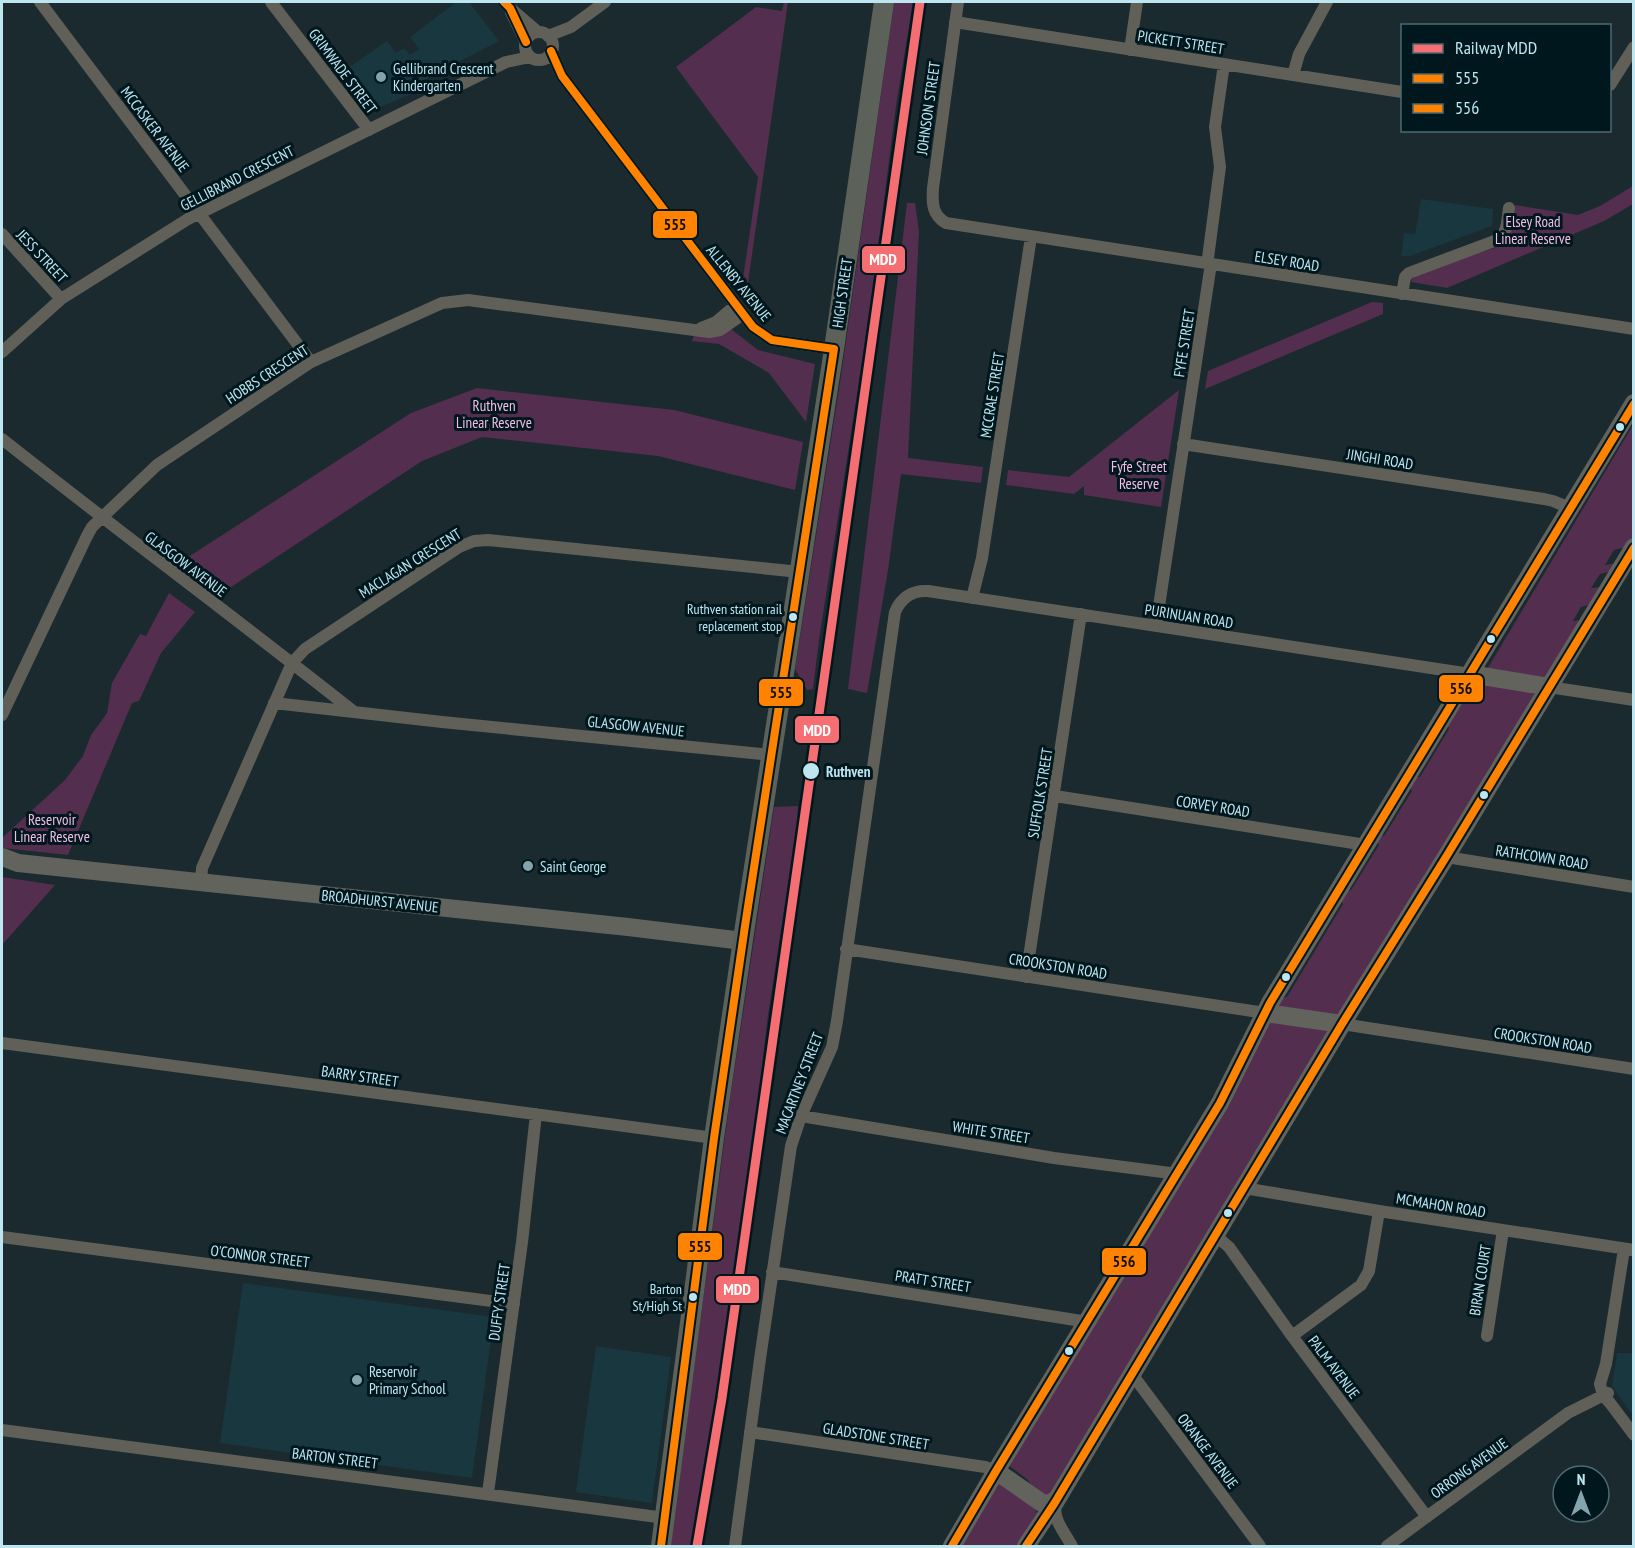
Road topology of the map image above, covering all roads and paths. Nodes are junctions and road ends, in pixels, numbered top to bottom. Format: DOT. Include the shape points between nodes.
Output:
graph roads {
  1 [pos="40,2"];
  2 [pos="271,2"];
  3 [pos="605,2"];
  4 [pos="884,2"];
  5 [pos="958,2"];
  6 [pos="1137,2"];
  7 [pos="1327,2"];
  8 [pos="507,5"];
  9 [pos="955,22"];
  10 [pos="571,27"];
  11 [pos="543,34"];
  12 [pos="525,44"];
  13 [pos="1634,47"];
  14 [pos="552,50"];
  15 [pos="1130,50"];
  16 [pos="536,58"];
  17 [pos="506,62"];
  18 [pos="1224,64"];
  19 [pos="1293,75"];
  20 [pos="562,76"];
  21 [pos="1611,83"];
  22 [pos="1401,92"];
  23 [pos="369,130"];
  24 [pos="1509,208"];
  25 [pos="200,212"];
  26 [pos="938,218"];
  27 [pos="2,234"];
  28 [pos="1031,237"];
  29 [pos="1209,264"];
  30 [pos="1402,294"];
  31 [pos="60,298"];
  32 [pos="739,309"];
  33 [pos="1634,329"];
  34 [pos="834,349"];
  35 [pos="2,352"];
  36 [pos="311,362"];
  37 [pos="1634,403"];
  38 [pos="2,439"];
  39 [pos="1183,444"];
  40 [pos="1570,508"];
  41 [pos="101,518"];
  42 [pos="1634,547"];
  43 [pos="800,572"];
  44 [pos="905,597"];
  45 [pos="976,598"];
  46 [pos="1082,614"];
  47 [pos="1155,626"];
  48 [pos="291,663"];
  49 [pos="1470,674"];
  50 [pos="1549,687"];
  51 [pos="1634,700"];
  52 [pos="274,703"];
  53 [pos="354,712"];
  54 [pos="2,715"];
  55 [pos="771,755"];
  56 [pos="1055,796"];
  57 [pos="1366,845"];
  58 [pos="1446,856"];
  59 [pos="7,862"];
  60 [pos="201,883"];
  61 [pos="1634,887"];
  62 [pos="743,941"];
  63 [pos="846,949"];
  64 [pos="1026,977"];
  65 [pos="1265,1013"];
  66 [pos="1342,1024"];
  67 [pos="2,1043"];
  68 [pos="1634,1070"];
  69 [pos="536,1114"];
  70 [pos="801,1116"];
  71 [pos="714,1138"];
  72 [pos="1178,1174"];
  73 [pos="1244,1188"];
  74 [pos="1379,1211"];
  75 [pos="1503,1230"];
  76 [pos="1216,1236"];
  77 [pos="2,1237"];
  78 [pos="1629,1249"];
  79 [pos="772,1272"];
  80 [pos="514,1304"];
  81 [pos="1088,1322"];
  82 [pos="1293,1336"];
  83 [pos="1487,1336"];
  84 [pos="1132,1374"];
  85 [pos="1605,1393"];
  86 [pos="2,1430"];
  87 [pos="750,1432"];
  88 [pos="1634,1435"];
  89 [pos="996,1471"];
  90 [pos="488,1493"];
  91 [pos="1057,1498"];
  92 [pos="1427,1517"];
  93 [pos="665,1518"];
  94 [pos="1030,1539"];
  95 [pos="661,1546"];
  96 [pos="735,1546"];
  97 [pos="952,1546"];
  98 [pos="1072,1546"];
  99 [pos="1260,1546"];
  100 [pos="1387,1546"];
  1 -- 25 [label="street, MCCASKER AVENUE"];
  2 -- 23 [label="street, GRIMWADE STREET"];
  3 -- 10 [label="street"];
  4 -- 34 [label="main road, HIGH STREET"];
  5 -- 9 [label="street, JOHNSON STREET"];
  6 -- 15 [label="street"];
  7 -- 19 [label="street" via="1299,54"];
  8 -- 11 [label="street"];
  8 -- 12 [label="street"];
  9 -- 15 [label="street, PICKETT STREET"];
  9 -- 26 [label="street, JOHNSON STREET" via="933,188 933,207"];
  10 -- 11 [label="street"];
  10 -- 14 [label="street"];
  11 -- 12 [label="street" via="529,36"];
  11 -- 14 [label="street" via="552,42"];
  12 -- 16 [label="street" via="526,51"];
  12 -- 17 [label="street, GELLIBRAND CRESCENT"];
  13 -- 21 [label="street"];
  14 -- 16 [label="street" via="549,55"];
  14 -- 20 [label="street, ALLENBY AVENUE"];
  15 -- 18 [label="street, PICKETT STREET"];
  16 -- 17 [label="street, GELLIBRAND CRESCENT"];
  16 -- 20 [label="street, ALLENBY AVENUE"];
  17 -- 23 [label="street, GELLIBRAND CRESCENT"];
  18 -- 19 [label="street, PICKETT STREET"];
  18 -- 29 [label="street, FYFE STREET" via="1215,127 1220,167"];
  19 -- 22 [label="street, PICKETT STREET"];
  20 -- 32 [label="street, ALLENBY AVENUE"];
  23 -- 25 [label="street, GELLIBRAND CRESCENT"];
  24 -- 30 [label="street" via="1503,237 1409,273"];
  25 -- 31 [label="street, GELLIBRAND CRESCENT"];
  25 -- 36 [label="street, MCCASKER AVENUE"];
  26 -- 28 [label="street, ELSEY ROAD" via="952,225"];
  27 -- 31 [label="street, JESS STREET"];
  28 -- 29 [label="street, ELSEY ROAD"];
  28 -- 45 [label="street, MCCRAE STREET"];
  29 -- 30 [label="street, ELSEY ROAD"];
  29 -- 39 [label="street, FYFE STREET"];
  30 -- 33 [label="street, ELSEY ROAD"];
  31 -- 35 [label="street, GELLIBRAND CRESCENT"];
  32 -- 34 [label="street, ALLENBY AVENUE" via="753,327 772,339"];
  32 -- 36 [label="street, HOBBS CRESCENT" via="704,328 694,329 468,300 442,303"];
  34 -- 43 [label="main road, HIGH STREET"];
  36 -- 41 [label="street, HOBBS CRESCENT" via="157,465"];
  37 -- 40 [label="main road"];
  38 -- 41 [label="street, GLASGOW AVENUE"];
  39 -- 40 [label="street, JINGHI ROAD" via="1544,499"];
  39 -- 47 [label="street, FYFE STREET"];
  40 -- 49 [label="main road"];
  41 -- 48 [label="street, GLASGOW AVENUE"];
  41 -- 54 [label="street, HOBBS CRESCENT" via="87,536"];
  42 -- 50 [label="main road"];
  43 -- 48 [label="street, MACLAGAN CRESCENT" via="474,541 459,547 314,643"];
  43 -- 55 [label="main road, HIGH STREET"];
  44 -- 45 [label="street, PURINUAN ROAD" via="924,590"];
  44 -- 63 [label="street, MACARTNEY STREET" via="895,612"];
  45 -- 46 [label="street, PURINUAN ROAD"];
  46 -- 47 [label="street, PURINUAN ROAD"];
  46 -- 56 [label="street, SUFFOLK STREET"];
  47 -- 49 [label="street, PURINUAN ROAD"];
  48 -- 52 [label="street, MACLAGAN CRESCENT"];
  48 -- 53 [label="street, GLASGOW AVENUE"];
  49 -- 50 [label="main road"];
  49 -- 57 [label="main road"];
  50 -- 51 [label="street"];
  50 -- 58 [label="main road"];
  52 -- 53 [label="street, GLASGOW AVENUE"];
  52 -- 60 [label="street, MACLAGAN CRESCENT" via="202,868"];
  53 -- 55 [label="street, GLASGOW AVENUE"];
  55 -- 62 [label="main road, HIGH STREET"];
  56 -- 57 [label="street, CORVEY ROAD"];
  56 -- 64 [label="street, SUFFOLK STREET"];
  57 -- 65 [label="main road"];
  58 -- 61 [label="street, RATHCOWN ROAD"];
  58 -- 66 [label="main road"];
  59 -- 60 [label="main road, BROADHURST AVENUE"];
  60 -- 62 [label="main road, BROADHURST AVENUE"];
  62 -- 71 [label="main road, HIGH STREET"];
  63 -- 64 [label="street, CROOKSTON ROAD"];
  63 -- 70 [label="street, MACARTNEY STREET" via="832,1047"];
  64 -- 65 [label="street, CROOKSTON ROAD"];
  65 -- 66 [label="main road"];
  65 -- 72 [label="main road" via="1220,1103"];
  66 -- 68 [label="street, CROOKSTON ROAD"];
  66 -- 73 [label="main road"];
  67 -- 69 [label="street, BARRY STREET"];
  69 -- 71 [label="street, BARRY STREET"];
  69 -- 80 [label="street, DUFFY STREET"];
  70 -- 72 [label="street, WHITE STREET" via="1054,1158"];
  70 -- 79 [label="street, MACARTNEY STREET" via="791,1146"];
  71 -- 93 [label="main road, HIGH STREET"];
  72 -- 81 [label="main road"];
  73 -- 74 [label="street, MCMAHON ROAD"];
  73 -- 76 [label="main road"];
  74 -- 75 [label="street, MCMAHON ROAD"];
  74 -- 82 [label="street" via="1369,1271 1361,1285"];
  75 -- 78 [label="street, MCMAHON ROAD"];
  75 -- 83 [label="street, BIRAN COURT"];
  76 -- 82 [label="street, PALM AVENUE" via="1229,1247"];
  76 -- 84 [label="main road"];
  77 -- 80 [label="street, O'CONNOR STREET"];
  78 -- 85 [label="street" via="1606,1364"];
  79 -- 81 [label="street, PRATT STREET"];
  79 -- 87 [label="street, MACARTNEY STREET"];
  80 -- 90 [label="street, DUFFY STREET"];
  81 -- 89 [label="main road"];
  82 -- 92 [label="street, PALM AVENUE"];
  84 -- 91 [label="main road"];
  84 -- 99 [label="street, ORANGE AVENUE"];
  85 -- 88 [label="street"];
  85 -- 92 [label="street, ORRONG AVENUE" via="1579,1401"];
  86 -- 90 [label="street, BARTON STREET"];
  87 -- 89 [label="street, GLADSTONE STREET"];
  87 -- 96 [label="street, MACARTNEY STREET"];
  89 -- 91 [label="main road" via="1042,1503 1049,1504"];
  89 -- 97 [label="main road"];
  90 -- 93 [label="street, BARTON STREET"];
  91 -- 94 [label="main road"];
  91 -- 98 [label="street" via="1057,1520"];
  92 -- 100 [label="street, ORRONG AVENUE"];
  93 -- 95 [label="main road, HIGH STREET"];
  94 -- 98 [label="street" via="1045,1528 1052,1528"];
}
